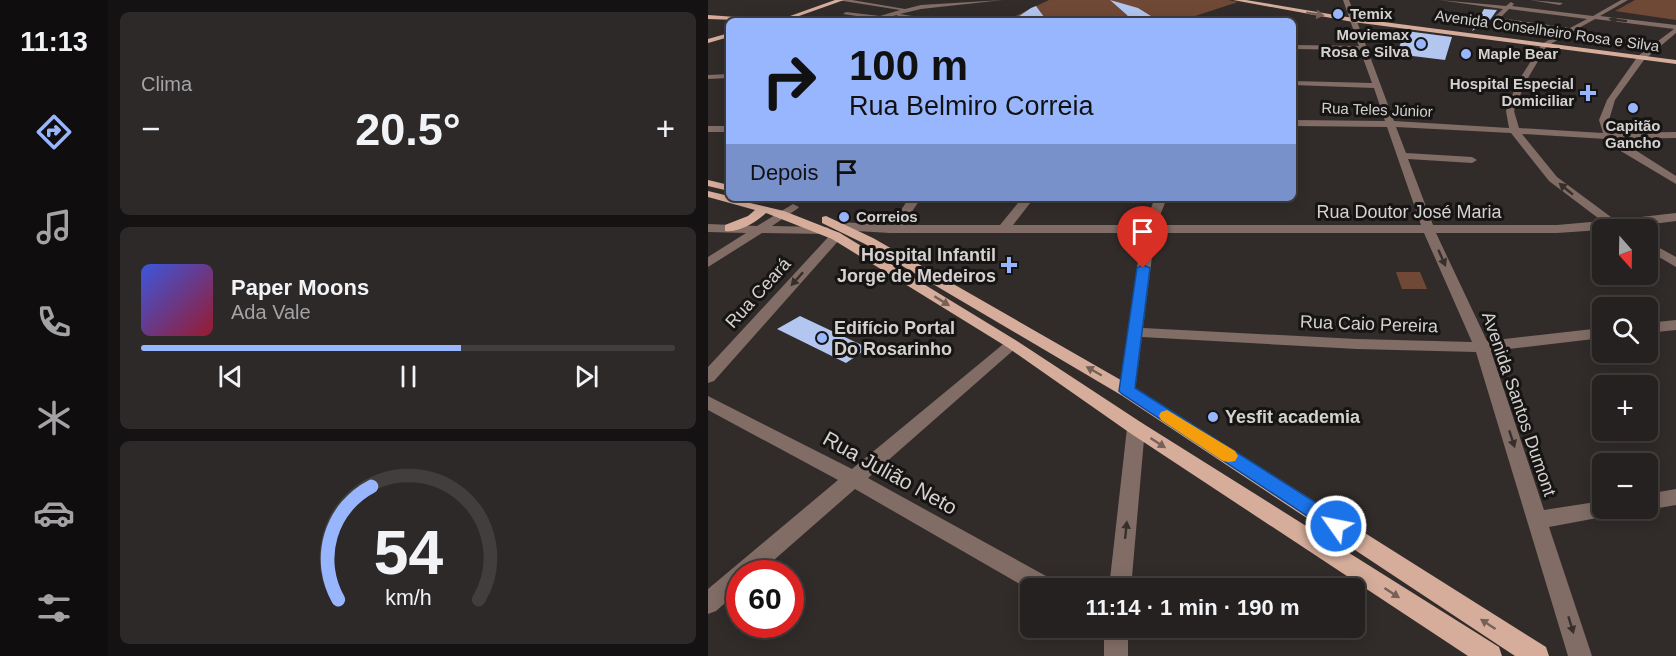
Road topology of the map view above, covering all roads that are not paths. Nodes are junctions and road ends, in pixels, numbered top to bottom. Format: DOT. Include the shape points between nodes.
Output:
graph roads {
  1 [pos="841,0"];
  2 [pos="910,0"];
  3 [pos="1000,0"];
  4 [pos="1241,0"];
  5 [pos="1346,0"];
  6 [pos="1442,0"];
  7 [pos="1515,0"];
  8 [pos="1533,0"];
  9 [pos="1626,0"];
  10 [pos="1563,4"];
  11 [pos="935,5"];
  12 [pos="1505,8"];
  13 [pos="1596,8"];
  14 [pos="1608,9"];
  15 [pos="908,10"];
  16 [pos="846,14"];
  17 [pos="890,14"];
  18 [pos="708,17"];
  19 [pos="881,17"];
  20 [pos="1593,17"];
  21 [pos="726,18"];
  22 [pos="788,18"];
  23 [pos="878,18"];
  24 [pos="918,18"];
  25 [pos="1353,20"];
  26 [pos="1676,28"];
  27 [pos="1571,30"];
  28 [pos="726,36"];
  29 [pos="708,41"];
  30 [pos="1544,45"];
  31 [pos="1296,47"];
  32 [pos="1362,48"];
  33 [pos="1641,58"];
  34 [pos="1676,62"];
  35 [pos="726,76"];
  36 [pos="708,77"];
  37 [pos="1296,83"];
  38 [pos="1377,86"];
  39 [pos="1296,123"];
  40 [pos="1391,124"];
  41 [pos="709,129"];
  42 [pos="726,129"];
  43 [pos="1515,132"];
  44 [pos="1676,135"];
  45 [pos="1609,136"];
  46 [pos="1404,156"];
  47 [pos="1472,160"];
  48 [pos="1676,181"];
  49 [pos="708,183"];
  50 [pos="726,186"];
  51 [pos="708,194"];
  52 [pos="726,197"];
  53 [pos="744,201"];
  54 [pos="913,201"];
  55 [pos="1026,201"];
  56 [pos="1159,201"];
  57 [pos="775,207"];
  58 [pos="1676,217"];
  59 [pos="1608,219"];
  60 [pos="1658,220"];
  61 [pos="1592,227"];
  62 [pos="708,228"];
  63 [pos="729,228"];
  64 [pos="758,229"];
  65 [pos="893,229"];
  66 [pos="1003,230"];
  67 [pos="1149,230"];
  68 [pos="834,231"];
  69 [pos="1430,231"];
  70 [pos="869,241"];
  71 [pos="1658,251"];
  72 [pos="708,263"];
  73 [pos="1676,263"];
  74 [pos="1676,325"];
  75 [pos="1658,327"];
  76 [pos="1134,332"];
  77 [pos="1592,334"];
  78 [pos="1012,344"];
  79 [pos="1482,347"];
  80 [pos="708,377"];
  81 [pos="1127,391"];
  82 [pos="708,402"];
  83 [pos="1136,428"];
  84 [pos="853,479"];
  85 [pos="1676,497"];
  86 [pos="1658,500"];
  87 [pos="1592,511"];
  88 [pos="1538,520"];
  89 [pos="758,560"];
  90 [pos="1029,578"];
  91 [pos="1121,578"];
  92 [pos="726,588"];
  93 [pos="708,603"];
  94 [pos="1116,638"];
  95 [pos="1116,656"];
  96 [pos="1490,656"];
  97 [pos="1537,656"];
  98 [pos="1580,656"];
  1 -- 15 [label="street"];
  1 -- 22 [label="main road"];
  2 -- 11 [label="street"];
  3 -- 11 [label="street"];
  4 -- 25 [label="main road, Avenida Conselheiro Rosa e Silva, one-way"];
  5 -- 25 [label="street, Avenida Santos Dumont"];
  6 -- 12 [label="street"];
  7 -- 12 [label="street"];
  8 -- 10 [label="street"];
  9 -- 14 [label="street"];
  11 -- 15 [label="street"];
  12 -- 20 [label="street"];
  12 -- 27 [label="street" via="1495,19"];
  13 -- 14 [label="street"];
  14 -- 20 [label="street"];
  15 -- 17 [label="street"];
  16 -- 19 [label="street"];
  17 -- 19 [label="street"];
  17 -- 24 [label="street"];
  18 -- 21 [label="main road"];
  19 -- 23 [label="street"];
  26 -- 20 [label="street, one-way"];
  20 -- 27 [label="street"];
  25 -- 30 [label="main road, Avenida Conselheiro Rosa e Silva"];
  25 -- 32 [label="street, Avenida Santos Dumont"];
  26 -- 33 [label="street"];
  27 -- 30 [label="street"];
  28 -- 29 [label="main road"];
  30 -- 33 [label="main road, Avenida Conselheiro Rosa e Silva"];
  30 -- 43 [label="street" via="1521,83 1510,111"];
  31 -- 32 [label="street"];
  32 -- 38 [label="street, Avenida Santos Dumont"];
  33 -- 34 [label="main road, Avenida Conselheiro Rosa e Silva"];
  33 -- 45 [label="street" via="1606,111 1604,120"];
  35 -- 36 [label="street"];
  37 -- 38 [label="street"];
  38 -- 40 [label="street, Avenida Santos Dumont"];
  39 -- 40 [label="street, Rua Teles Júnior"];
  40 -- 43 [label="street, Rua Teles Júnior"];
  40 -- 46 [label="street, Avenida Santos Dumont"];
  41 -- 42 [label="street"];
  43 -- 45 [label="street, Rua Teles Júnior"];
  59 -- 43 [label="street, one-way" via="1553,179"];
  44 -- 45 [label="street, Rua Teles Júnior"];
  45 -- 48 [label="street"];
  46 -- 47 [label="street"];
  46 -- 69 [label="street, Avenida Santos Dumont"];
  49 -- 50 [label="main road"];
  51 -- 52 [label="main road"];
  53 -- 57 [label="main road"];
  54 -- 65 [label="street"];
  55 -- 66 [label="street"];
  56 -- 67 [label="street"];
  57 -- 63 [label="main road"];
  57 -- 64 [label="street"];
  57 -- 68 [label="main road"];
  58 -- 60 [label="street, Rua Doutor José Maria"];
  61 -- 69 [label="street, Rua Doutor José Maria"];
  62 -- 63 [label="street, Rua Doutor José Maria"];
  63 -- 64 [label="street, Rua Doutor José Maria"];
  64 -- 68 [label="street, Rua Doutor José Maria"];
  64 -- 72 [label="street"];
  65 -- 66 [label="street, Rua Doutor José Maria"];
  65 -- 68 [label="street, Rua Doutor José Maria"];
  65 -- 70 [label="street"];
  66 -- 67 [label="street, Rua Doutor José Maria"];
  67 -- 69 [label="street, Rua Doutor José Maria"];
  67 -- 76 [label="street"];
  68 -- 70 [label="main road"];
  68 -- 78 [label="main road, one-way"];
  68 -- 80 [label="street, Rua Ceará, one-way"];
  69 -- 79 [label="street, Avenida Santos Dumont, one-way"];
  81 -- 70 [label="main road, one-way"];
  71 -- 73 [label="street"];
  74 -- 75 [label="street"];
  76 -- 79 [label="street, Rua Caio Pereira"];
  76 -- 81 [label="street"];
  77 -- 79 [label="street, Rua Caio Pereira"];
  78 -- 83 [label="main road"];
  78 -- 84 [label="street"];
  79 -- 88 [label="street, Avenida Santos Dumont, one-way"];
  97 -- 81 [label="main road, one-way"];
  82 -- 84 [label="street, Rua Julião Neto"];
  91 -- 83 [label="street, one-way"];
  83 -- 96 [label="main road, one-way"];
  84 -- 89 [label="street"];
  84 -- 90 [label="street, Rua Julião Neto"];
  85 -- 86 [label="street"];
  87 -- 88 [label="street"];
  88 -- 98 [label="street, Avenida Santos Dumont, one-way"];
  92 -- 93 [label="street"];
  94 -- 95 [label="street"];
}
